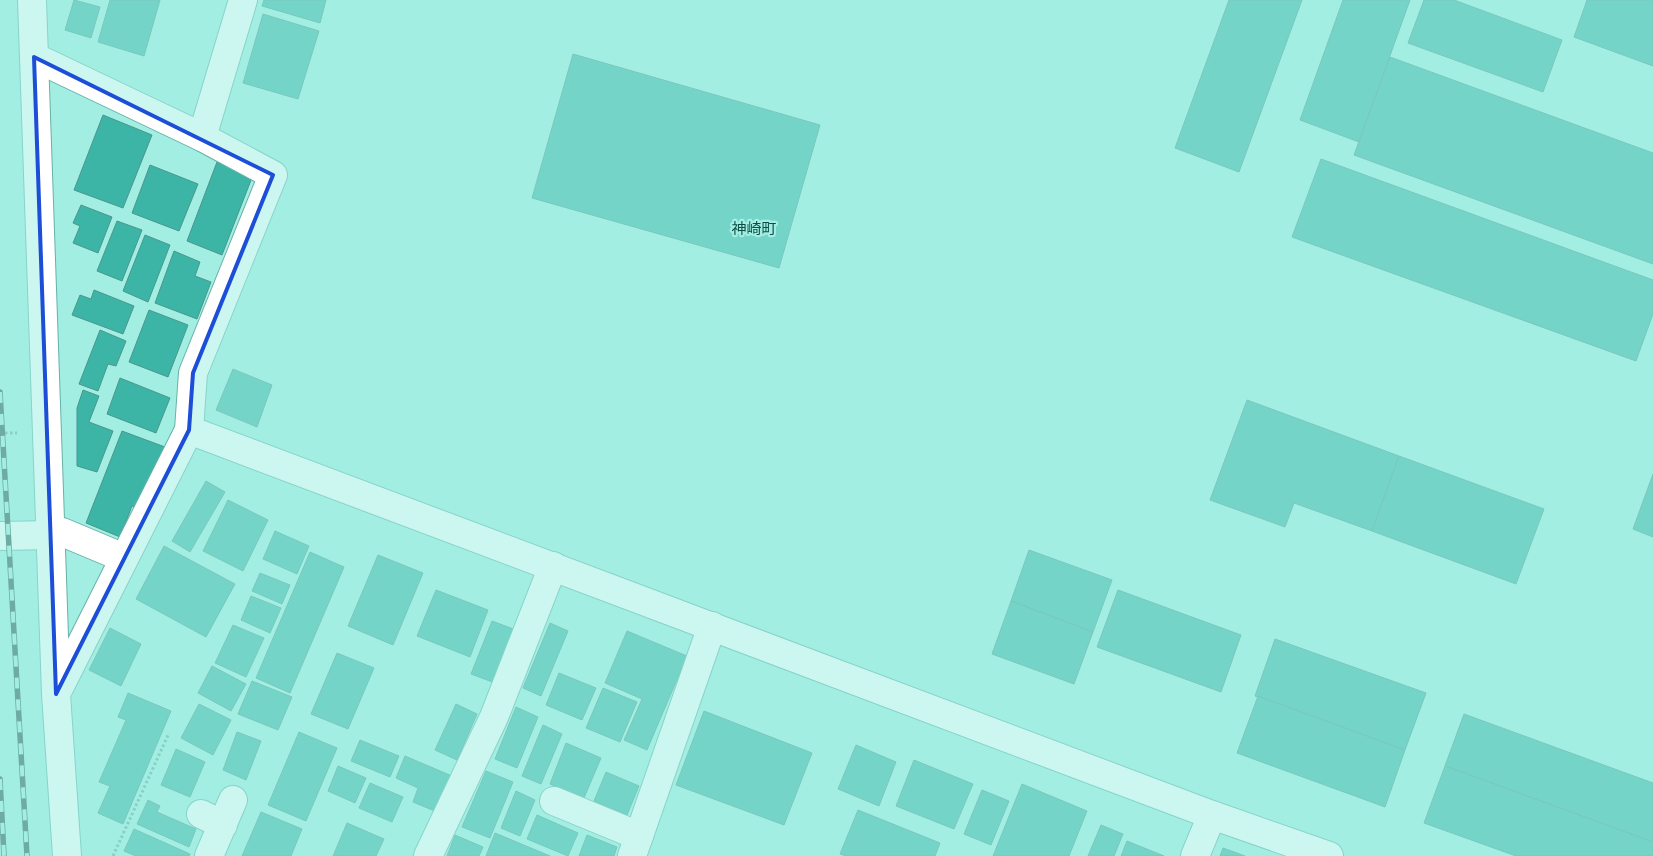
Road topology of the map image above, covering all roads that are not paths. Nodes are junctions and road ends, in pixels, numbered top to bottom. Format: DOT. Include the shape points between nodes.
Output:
graph roads {
  1 [pos="32,0"];
  2 [pos="242,0"];
  3 [pos="34,57"];
  4 [pos="202,137"];
  5 [pos="189,430"];
  6 [pos="51,535"];
  7 [pos="0,536"];
  8 [pos="124,558"];
  9 [pos="553,566"];
  10 [pos="712,626"];
  11 [pos="56,694"];
  12 [pos="233,800"];
  13 [pos="554,801"];
  14 [pos="1212,815"];
  15 [pos="635,846"];
  16 [pos="67,856"];
  17 [pos="209,856"];
  18 [pos="428,856"];
  19 [pos="1195,856"];
  20 [pos="1329,856"];
  1 -- 3 [label="street"];
  2 -- 4 [label="street"];
  3 -- 4 [label="street"];
  3 -- 6 [label="street"];
  4 -- 5 [label="street" via="273,175 193,373"];
  5 -- 8 [label="street"];
  5 -- 9 [label="street"];
  6 -- 7 [label="street"];
  6 -- 8 [label="street" via="62,532"];
  6 -- 11 [label="street"];
  8 -- 11 [label="street"];
  9 -- 10 [label="street"];
  9 -- 18 [label="street" via="494,716"];
  10 -- 14 [label="street"];
  10 -- 15 [label="street"];
  11 -- 16 [label="street"];
  12 -- 17 [label="street" via="212,820"];
  13 -- 15 [label="street"];
  14 -- 19 [label="street"];
  14 -- 20 [label="street"];
}
